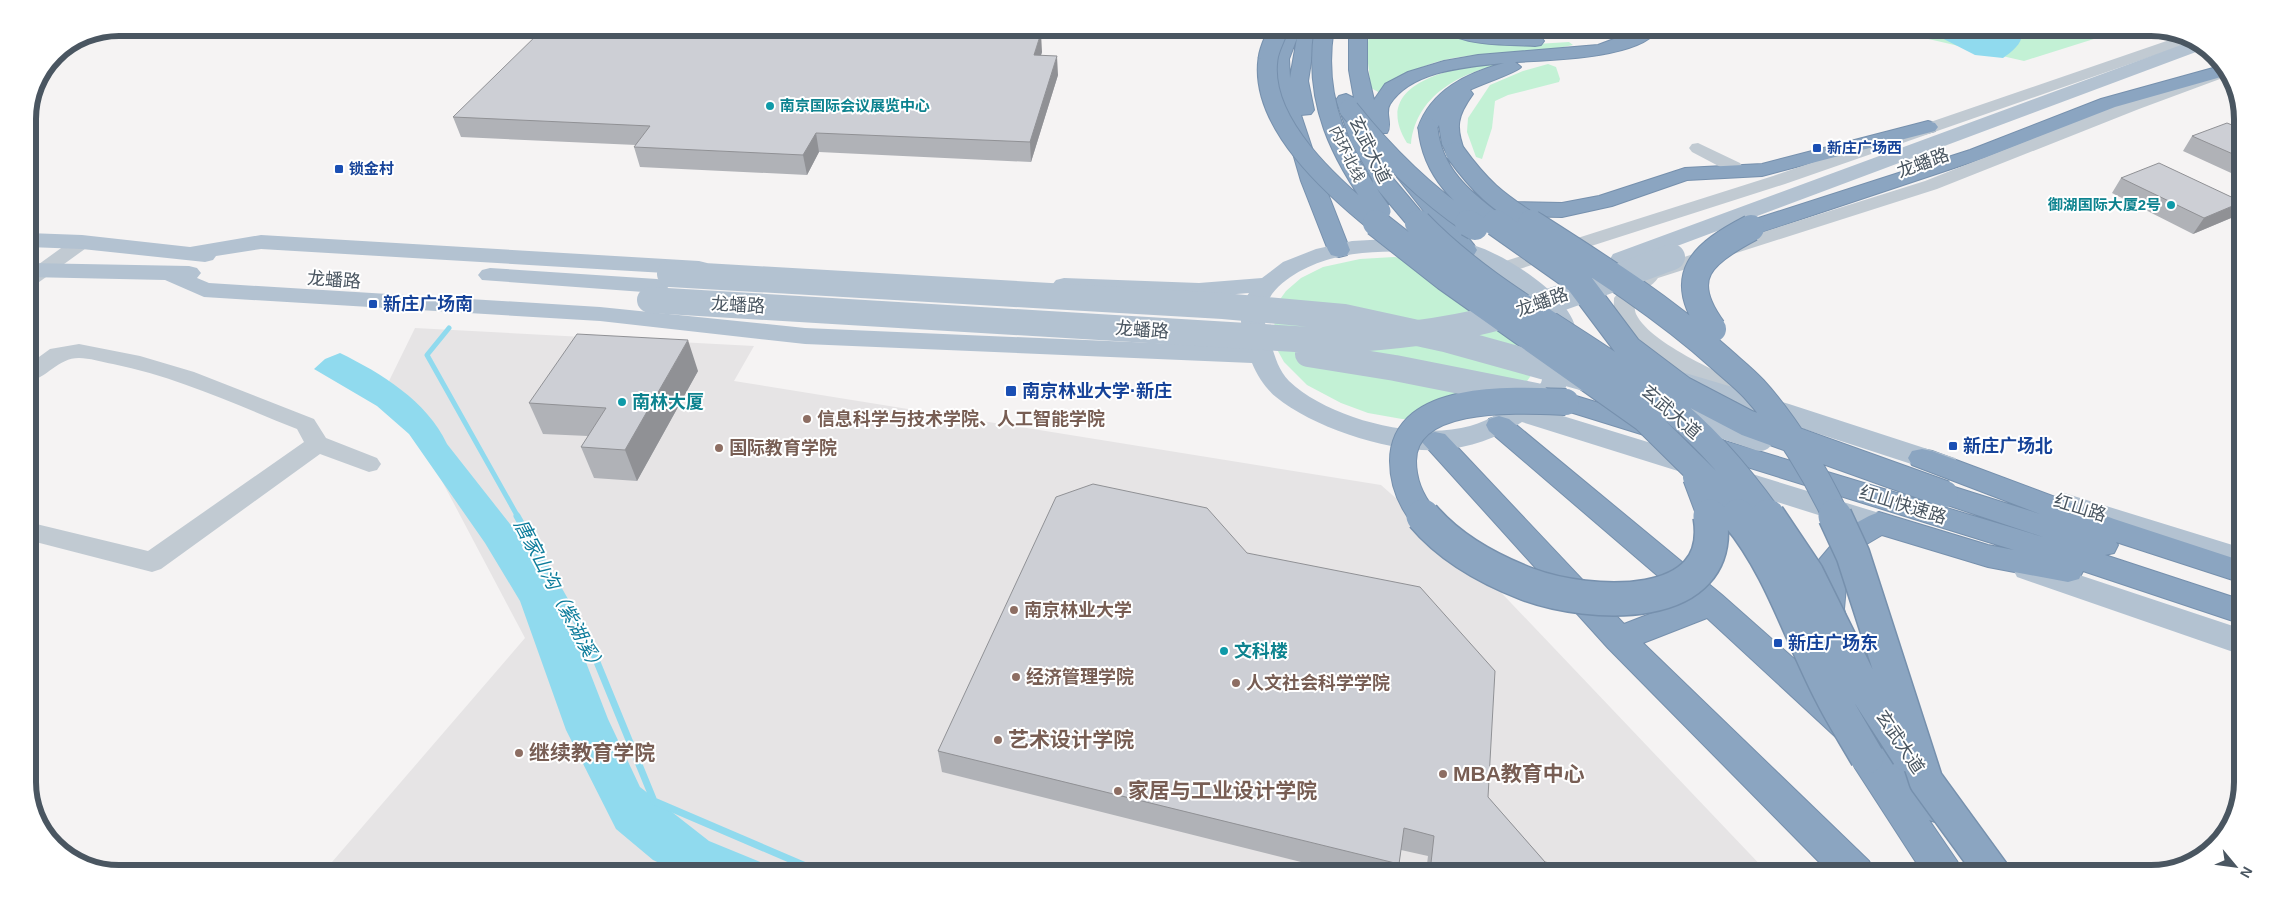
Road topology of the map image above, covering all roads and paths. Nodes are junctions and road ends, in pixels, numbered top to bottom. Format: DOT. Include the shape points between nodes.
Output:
graph roads {
  1 [pos="1276,36"];
  2 [pos="1289,36"];
  3 [pos="1305,36"];
  4 [pos="1322,36"];
  5 [pos="1342,36"];
  6 [pos="1358,36"];
  7 [pos="1476,36"];
  8 [pos="1596,36"];
  9 [pos="1636,36"];
  10 [pos="2179,41"];
  11 [pos="2192,47"];
  12 [pos="1570,54"];
  13 [pos="2203,55"];
  14 [pos="2219,72"];
  15 [pos="2219,73"];
  16 [pos="1349,109"];
  17 [pos="1438,127"];
  18 [pos="1928,127"];
  19 [pos="1380,129"];
  20 [pos="1698,148"];
  21 [pos="1734,167"];
  22 [pos="1408,178"];
  23 [pos="1312,181"];
  24 [pos="36,240"];
  25 [pos="82,242"];
  26 [pos="1339,250"];
  27 [pos="1466,250"];
  28 [pos="187,254"];
  29 [pos="644,265"];
  30 [pos="250,267"];
  31 [pos="1502,268"];
  32 [pos="36,272"];
  33 [pos="170,272"];
  34 [pos="1655,272"];
  35 [pos="36,274"];
  36 [pos="1446,278"];
  37 [pos="1578,281"];
  38 [pos="1268,285"];
  39 [pos="1550,304"];
  40 [pos="600,314"];
  41 [pos="1562,344"];
  42 [pos="1262,355"];
  43 [pos="36,369"];
  44 [pos="1753,388"];
  45 [pos="1566,402"];
  46 [pos="1780,410"];
  47 [pos="1509,418"];
  48 [pos="1435,441"];
  49 [pos="317,444"];
  50 [pos="1684,456"];
  51 [pos="1922,458"];
  52 [pos="369,464"];
  53 [pos="1945,494"];
  54 [pos="1879,523"];
  55 [pos="36,533"];
  56 [pos="1988,556"];
  57 [pos="2234,556"];
  58 [pos="2108,557"];
  59 [pos="2234,569"];
  60 [pos="2234,587"];
  61 [pos="1711,603"];
  62 [pos="2234,609"];
  63 [pos="2234,621"];
  64 [pos="1619,639"];
  65 [pos="2234,639"];
  66 [pos="1914,778"];
  67 [pos="1848,865"];
  68 [pos="1939,865"];
  69 [pos="1986,865"];
  70 [pos="2000,865"];
  1 -- 36 [label="highway, bridge" via="1268,58 1267,82 1273,105 1303,156 1397,240"];
  2 -- 23 [label="highway" via="1280,59 1281,81"];
  3 -- 23 [label="highway" via="1299,81"];
  4 -- 36 [label="highway, 内环北线, bridge" via="1320,78 1333,130 1346,159 1357,180 1395,228"];
  5 -- 16 [label="highway, 内环北线" via="1341,79"];
  6 -- 19 [label="highway" via="1357,67 1364,106"];
  7 -- 8 [label="highway" via="1546,42"];
  9 -- 12 [label="highway" via="1613,46"];
  10 -- 18 [label="street, 龙蟠路"];
  11 -- 30 [label="main road, 龙蟠路, bridge" via="1620,259 1500,300 1403,321 1341,327 1286,327"];
  12 -- 17 [label="highway" via="1503,69 1474,82"];
  12 -- 19 [label="highway" via="1481,60 1422,73 1396,86 1381,101 1378,108"];
  13 -- 30 [label="main road, 龙蟠路, bridge" via="1672,257 1535,305 1490,320 1376,339 1287,340"];
  14 -- 44 [label="highway, bridge" via="2108,103 1977,154 1751,228 1713,250 1694,281 1698,306"];
  15 -- 34 [label="street, 龙蟠路" via="1931,185"];
  16 -- 22 [label="highway, bridge"];
  16 -- 66 [label="highway, 玄武大道, bridge" via="1361,142 1382,180 1398,203 1436,243 1462,265 1642,386 1682,418 1730,468 1774,523 1808,576 1860,682"];
  17 -- 37 [label="highway, bridge" via="1428,141 1436,164 1459,195"];
  17 -- 44 [label="highway, bridge" via="1449,139 1460,161 1487,192 1517,215 1656,304"];
  18 -- 22 [label="highway" via="1762,170 1684,174 1604,201 1562,210 1515,209 1442,197 1425,191"];
  18 -- 31 [label="street, 龙蟠路" via="1779,180"];
  19 -- 22 [label="highway"];
  20 -- 21 [label="street"];
  22 -- 27 [label="highway"];
  22 -- 37 [label="highway, bridge" via="1453,214 1494,239 1545,268"];
  23 -- 26 [label="highway"];
  24 -- 25 [label="main road, 龙蟠路"];
  25 -- 28 [label="main road, 龙蟠路"];
  25 -- 32 [label="street"];
  26 -- 27 [label="main road" via="1424,244"];
  26 -- 38 [label="main road" via="1312,257 1287,269"];
  27 -- 31 [label="main road"];
  28 -- 29 [label="main road" via="261,242"];
  28 -- 30 [label="main road, 龙蟠路"];
  29 -- 38 [label="main road" via="1199,290"];
  29 -- 53 [label="main road, bridge" via="670,274 1223,306 1344,317 1558,369 1830,462"];
  30 -- 33 [label="main road, 龙蟠路"];
  31 -- 39 [label="main road"];
  33 -- 35 [label="main road, 龙蟠路"];
  33 -- 40 [label="main road" via="204,290"];
  34 -- 39 [label="street, 龙蟠路"];
  34 -- 46 [label="street" via="1633,287 1624,298 1625,313 1641,333 1659,349"];
  36 -- 50 [label="highway, 玄武大道, bridge" via="1646,419"];
  37 -- 53 [label="highway, 红山快速路, bridge" via="1628,349 1695,396 1747,423"];
  38 -- 42 [label="main road" via="1258,299 1252,319"];
  39 -- 41 [label="main road" via="1562,324"];
  40 -- 42 [label="main road" via="805,336"];
  40 -- 45 [label="main road, bridge" via="648,308 1177,338 1395,368"];
  41 -- 46 [label="main road, 红山路"];
  41 -- 47 [label="main road" via="1553,387"];
  42 -- 48 [label="main road" via="1268,372 1285,390 1318,411 1379,434"];
  43 -- 49 [label="street" via="58,354 79,351 140,363 186,377 306,424"];
  44 -- 66 [label="highway, bridge" via="1806,461 1853,555"];
  45 -- 50 [label="highway, 红山快速路, bridge" via="1474,402 1440,412 1413,430 1404,446 1400,465 1402,481 1416,510 1439,535 1467,553 1502,574 1542,589 1587,599 1648,595 1698,573 1710,551 1712,515 1703,489"];
  45 -- 58 [label="highway, 红山快速路, bridge"];
  46 -- 51 [label="main road, 红山路"];
  47 -- 48 [label="main road" via="1473,435"];
  47 -- 54 [label="main road"];
  47 -- 61 [label="highway"];
  48 -- 64 [label="highway"];
  49 -- 52 [label="street"];
  49 -- 55 [label="street" via="152,562"];
  50 -- 68 [label="highway, 玄武大道, bridge" via="1718,490 1751,531 1773,568 1836,702 1867,757"];
  51 -- 57 [label="main road, 红山路"];
  51 -- 59 [label="highway" via="2104,527"];
  53 -- 58 [label="highway, 红山快速路"];
  54 -- 56 [label="highway"];
  54 -- 66 [label="highway" via="1855,538 1833,561 1828,609 1842,660"];
  56 -- 63 [label="highway" via="2075,573"];
  56 -- 65 [label="main road"];
  58 -- 60 [label="highway, 红山快速路"];
  58 -- 62 [label="highway, 红山快速路"];
  61 -- 64 [label="highway"];
  61 -- 66 [label="highway"];
  64 -- 67 [label="highway"];
  66 -- 69 [label="highway, bridge"];
  66 -- 70 [label="highway"];
}
